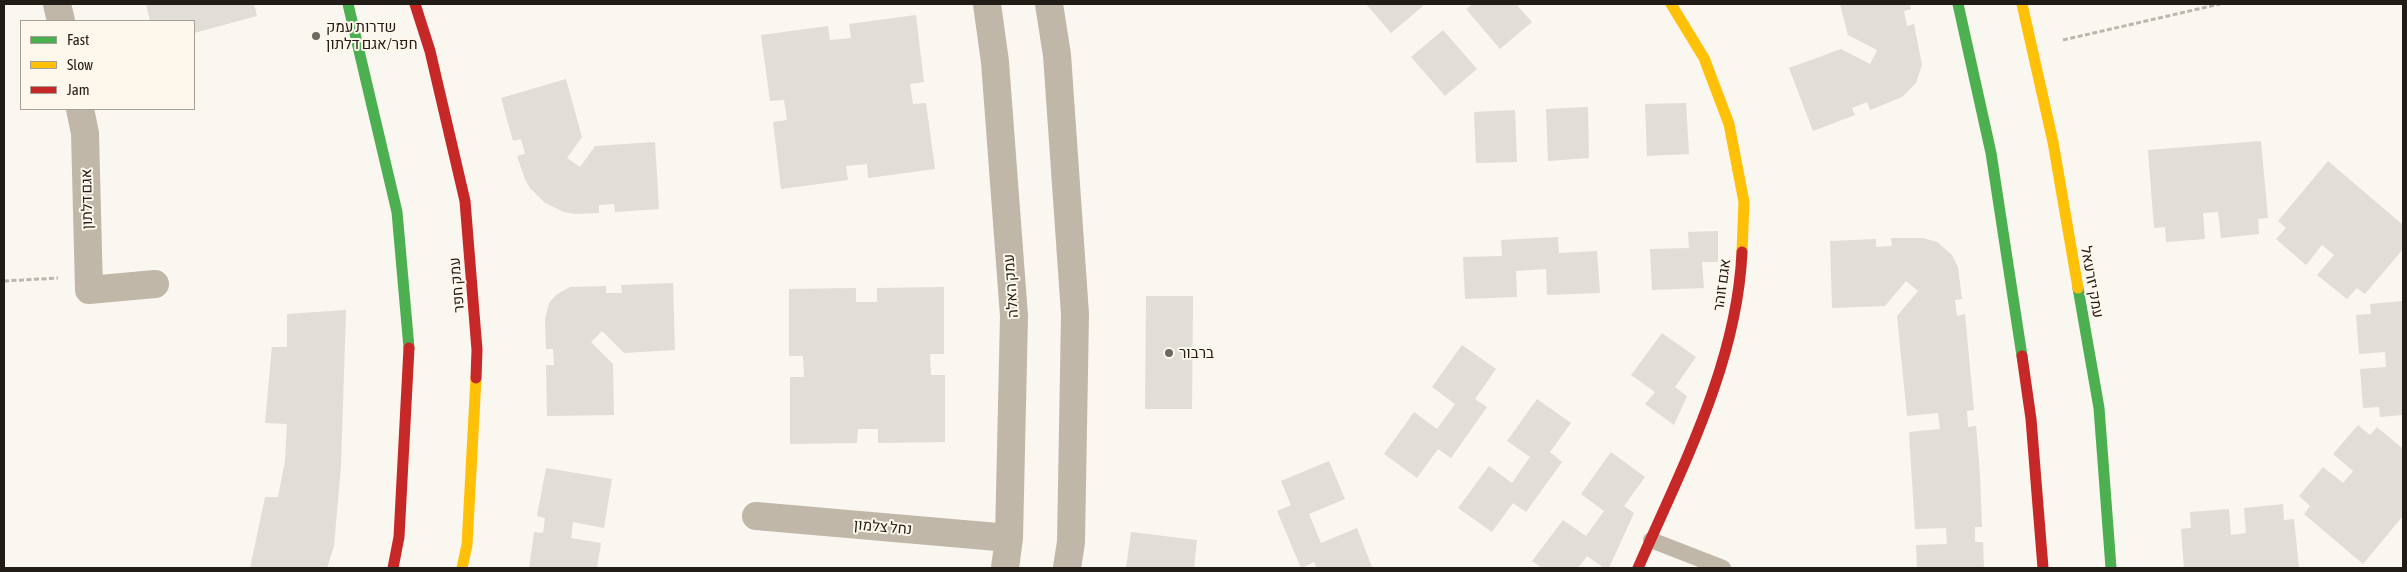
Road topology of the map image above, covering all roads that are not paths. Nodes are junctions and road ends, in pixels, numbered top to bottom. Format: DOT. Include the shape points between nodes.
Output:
graph roads {
  1 [pos="57,4"];
  2 [pos="348,4"];
  3 [pos="415,4"];
  4 [pos="987,4"];
  5 [pos="1049,4"];
  6 [pos="1671,4"];
  7 [pos="1958,4"];
  8 [pos="2022,4"];
  9 [pos="61,20"];
  10 [pos="80,110"];
  11 [pos="155,284"];
  12 [pos="756,516"];
  13 [pos="1009,538"];
  14 [pos="1651,540"];
  15 [pos="393,568"];
  16 [pos="462,568"];
  17 [pos="1005,568"];
  18 [pos="1067,568"];
  19 [pos="1638,568"];
  20 [pos="1723,568"];
  21 [pos="2043,568"];
  22 [pos="2111,568"];
  1 -- 9 [label="street"];
  2 -- 15 [label="street" via="397,212 409,351 399,537"];
  3 -- 16 [label="street, עמק חפר" via="430,51 464,201 476,340 467,536"];
  4 -- 13 [label="street, עמק האלה" via="995,62 1014,316"];
  5 -- 18 [label="street" via="1057,55 1075,314"];
  6 -- 14 [label="street, אגם זוהר" via="1704,58 1729,124 1744,202 1741,273 1727,348 1699,428"];
  7 -- 21 [label="street" via="1991,152 2032,419"];
  8 -- 22 [label="street, עמק יזרעאל" via="2053,142 2099,408"];
  10 -- 11 [label="street, אגם דלתון" via="85,133 89,283"];
  12 -- 13 [label="street, נחל צלמון"];
  13 -- 17 [label="street, עמק האלה"];
  14 -- 19 [label="street, אגם זוהר"];
  14 -- 20 [label="lane"];
}
